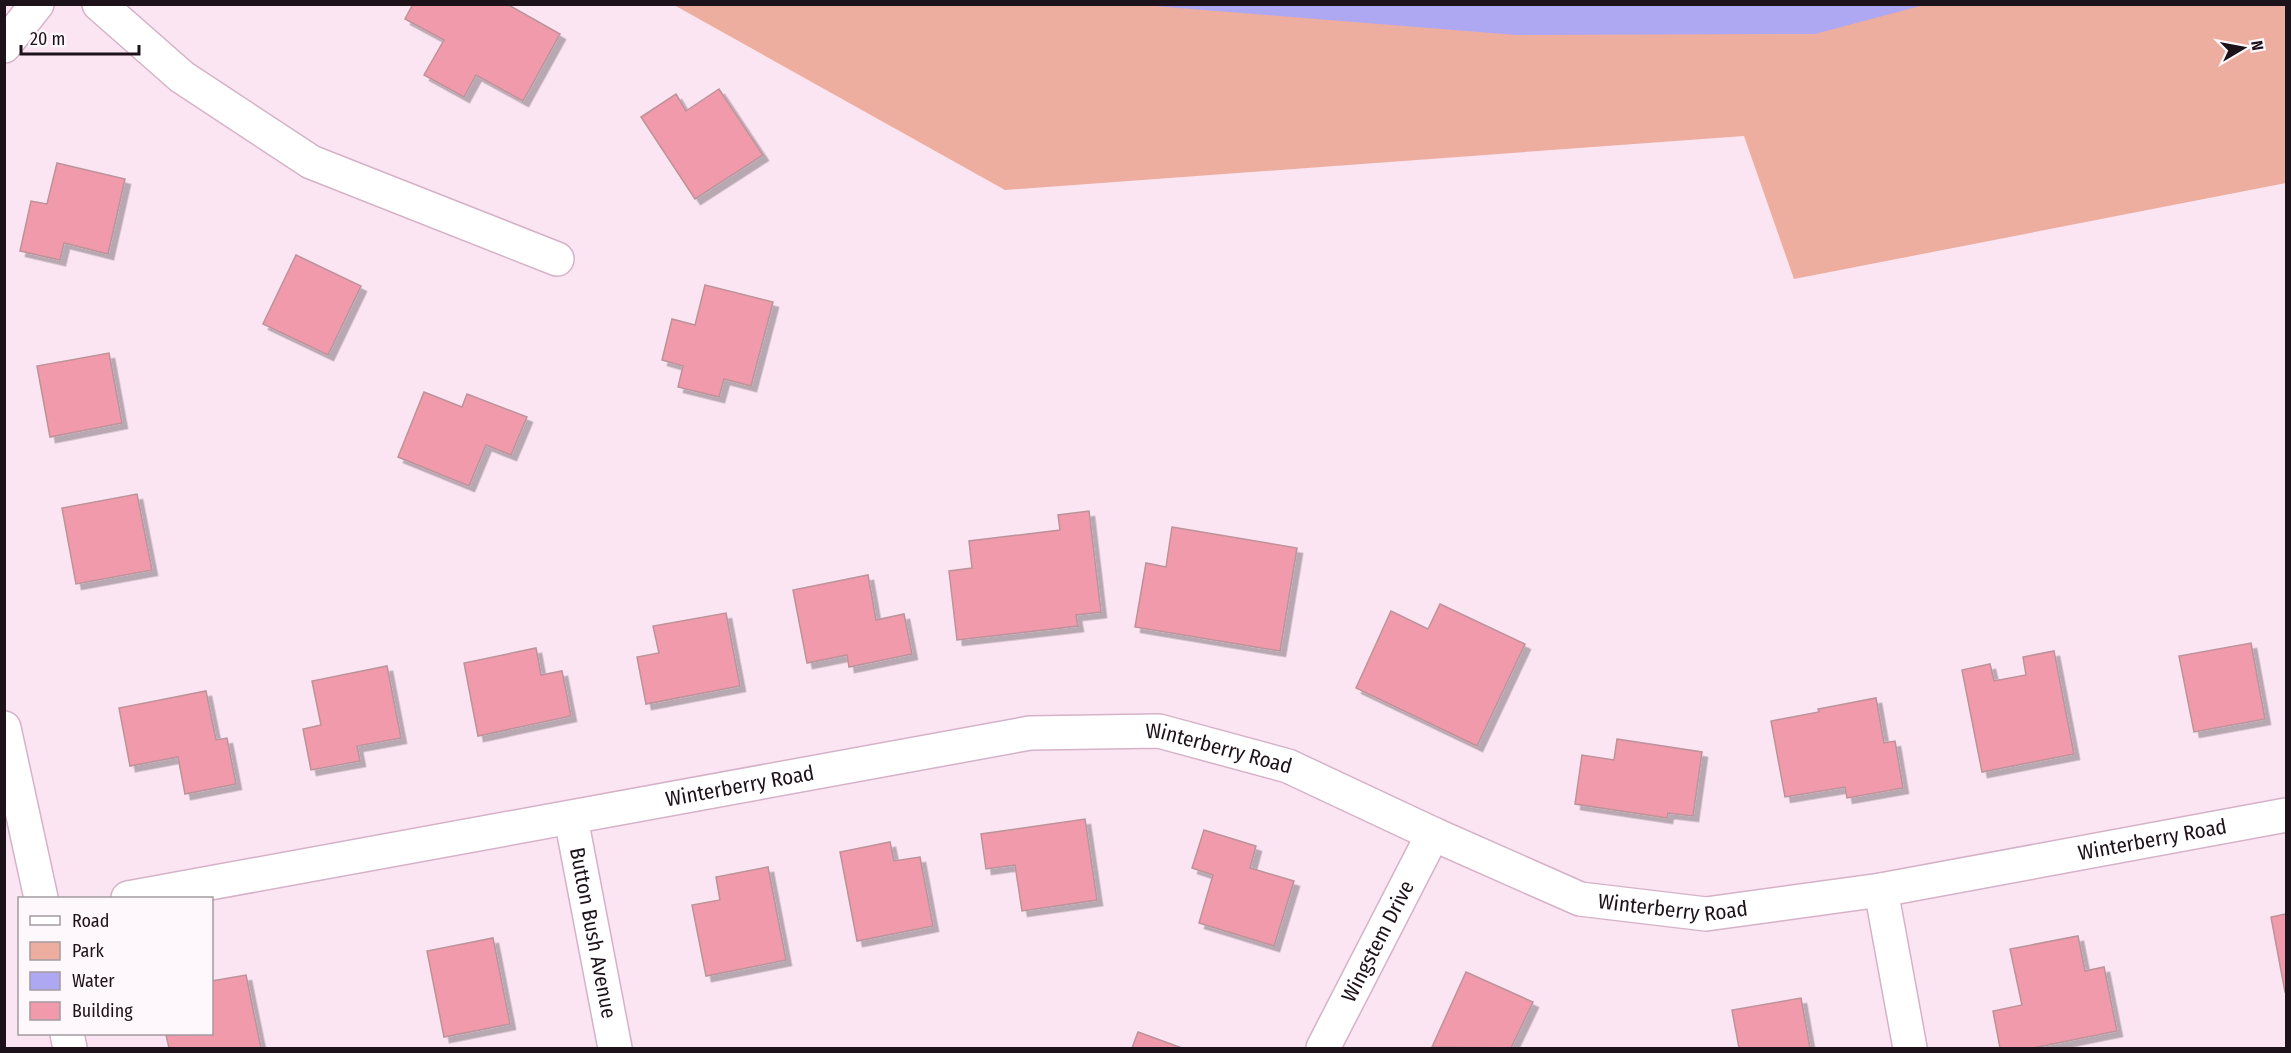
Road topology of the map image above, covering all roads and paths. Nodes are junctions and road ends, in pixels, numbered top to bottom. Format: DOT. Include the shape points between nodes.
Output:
graph roads {
  1 [pos="37,4"];
  2 [pos="99,4"];
  3 [pos="4,46"];
  4 [pos="557,259"];
  5 [pos="4,728"];
  6 [pos="2286,815"];
  7 [pos="571,818"];
  8 [pos="1432,834"];
  9 [pos="1881,890"];
  10 [pos="41,897"];
  11 [pos="134,897"];
  12 [pos="615,1048"];
  13 [pos="1323,1048"];
  14 [pos="1911,1048"];
  1 -- 3 [label="street"];
  2 -- 4 [label="street" via="182,77 311,162"];
  5 -- 10 [label="street"];
  6 -- 9 [label="street, Winterberry Road"];
  7 -- 8 [label="street, Winterberry Road" via="1030,733 1159,731 1287,766"];
  7 -- 11 [label="street, Winterberry Road"];
  7 -- 12 [label="street, Button Bush Avenue"];
  8 -- 9 [label="street, Winterberry Road" via="1580,899 1706,914"];
  8 -- 13 [label="street, Wingstem Drive"];
  9 -- 14 [label="street"];
}
